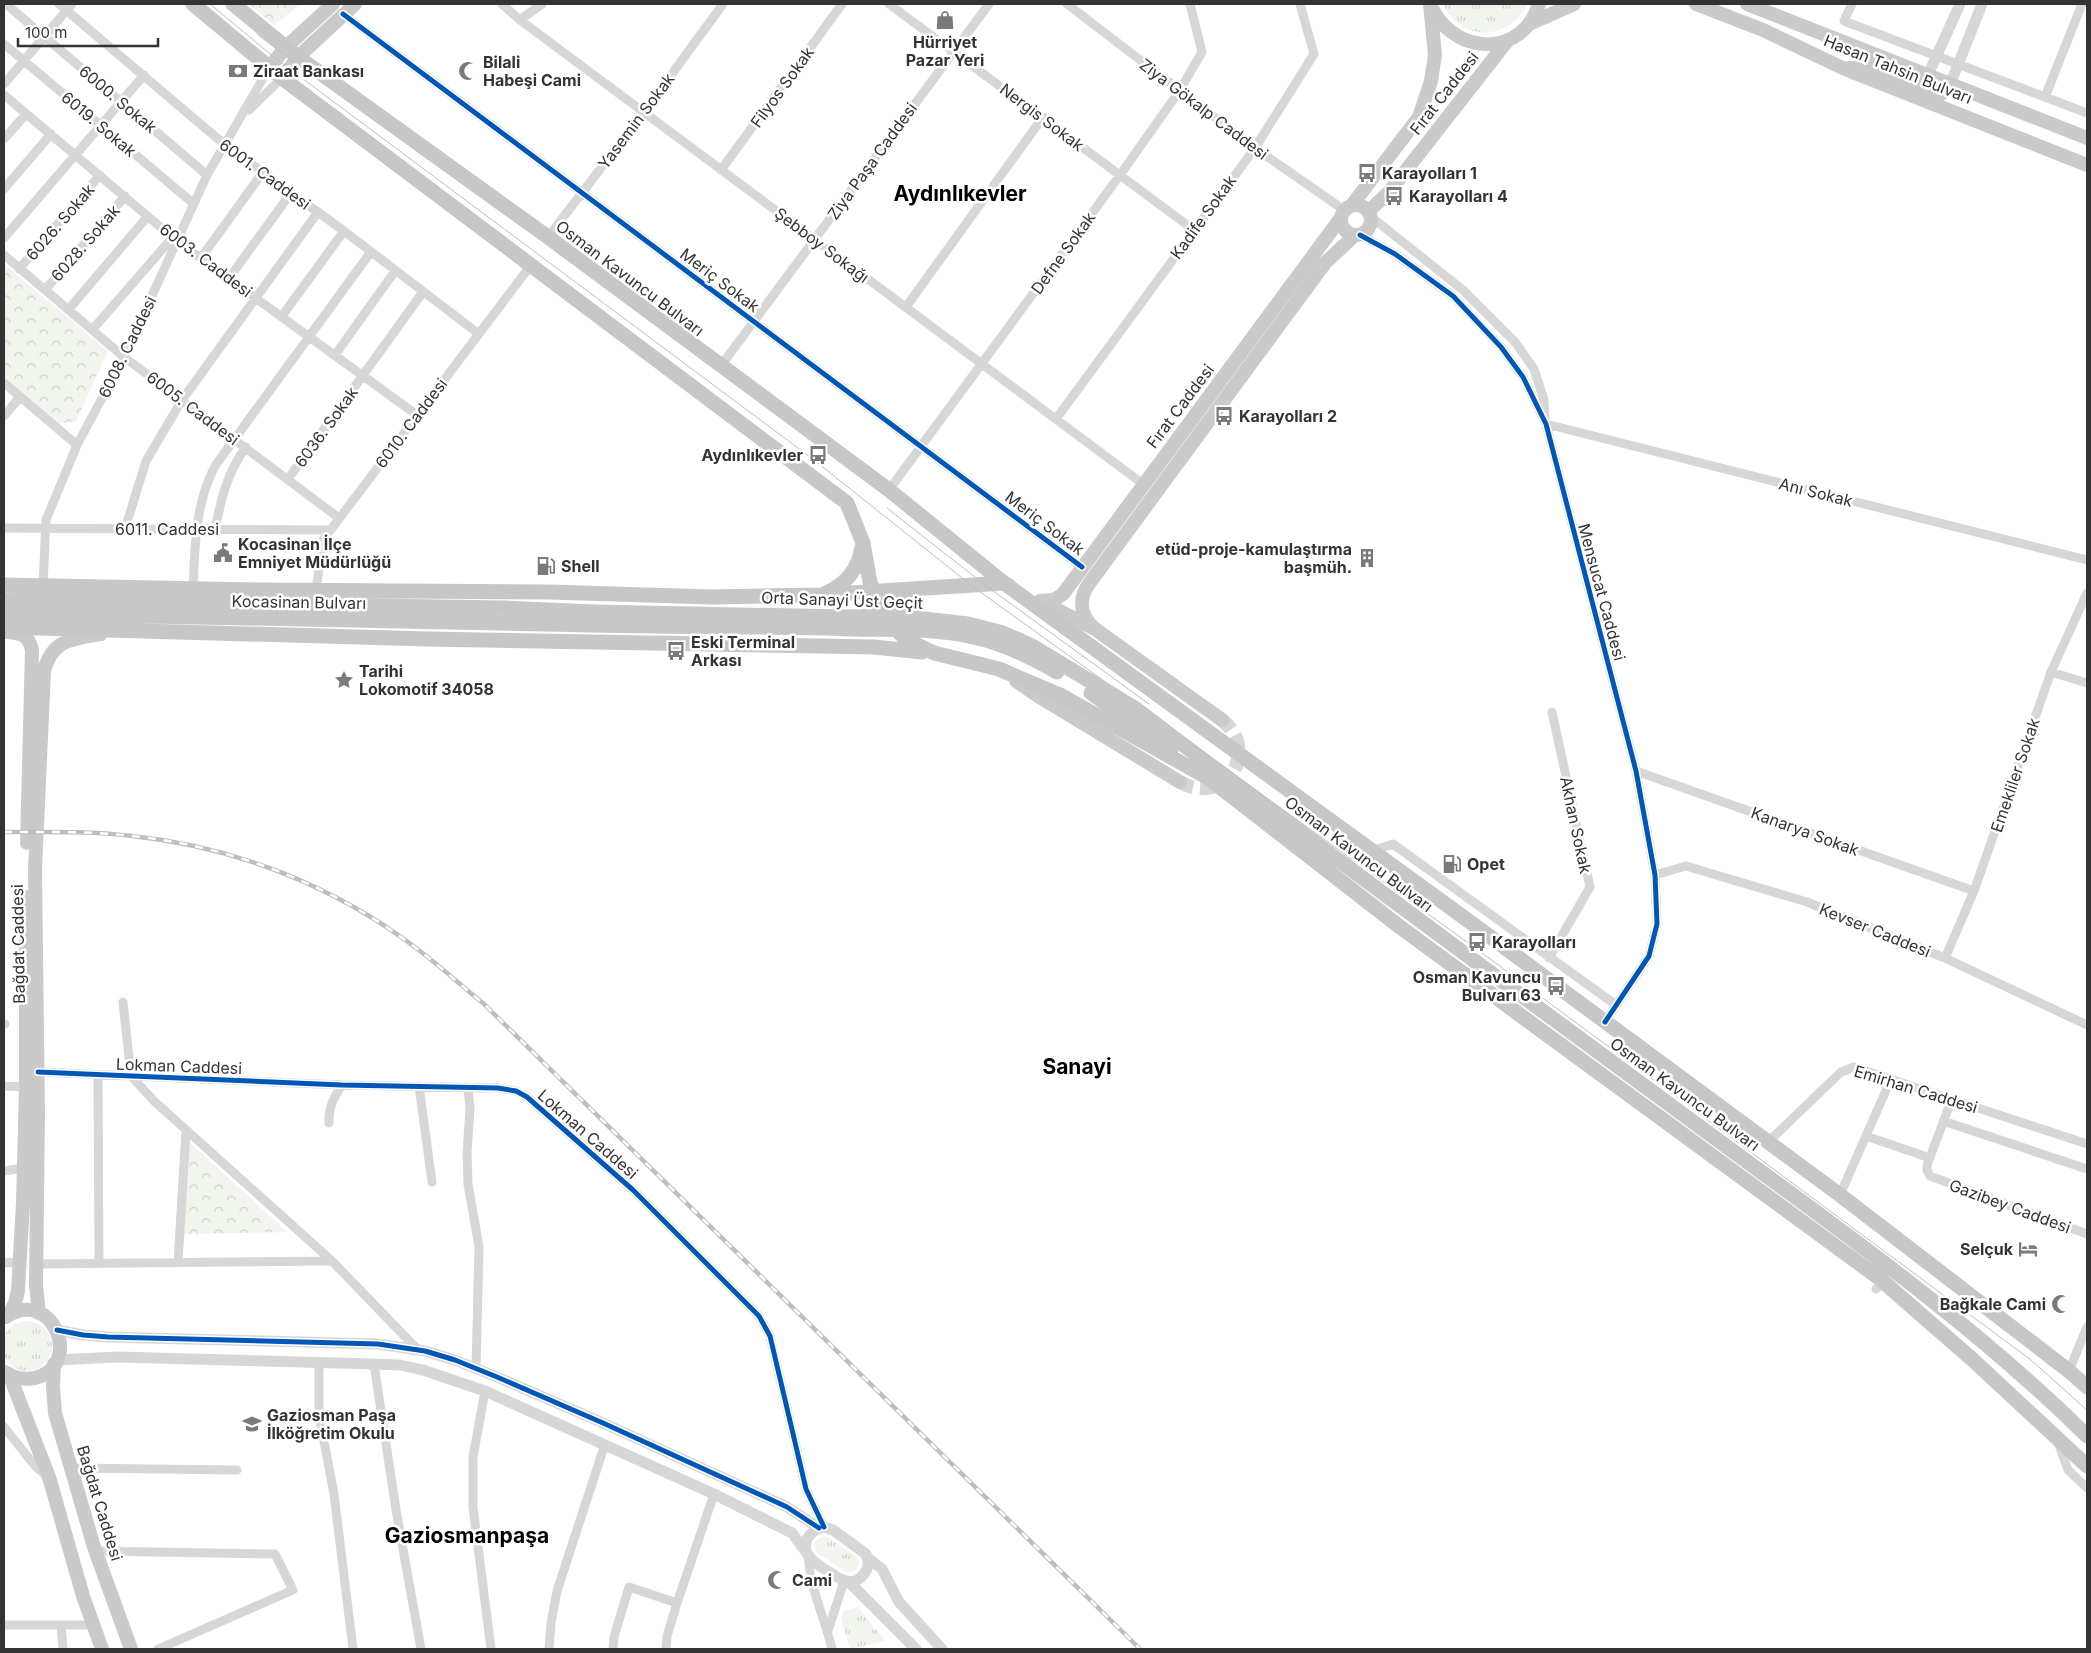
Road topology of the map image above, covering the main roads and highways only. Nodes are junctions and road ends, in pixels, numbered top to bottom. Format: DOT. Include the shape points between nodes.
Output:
graph roads {
  1 [pos="192,4"];
  2 [pos="233,4"];
  3 [pos="333,4"];
  4 [pos="355,4"];
  5 [pos="1430,4"];
  6 [pos="1539,4"];
  7 [pos="1574,4"];
  8 [pos="1696,4"];
  9 [pos="1747,4"];
  10 [pos="1529,24"];
  11 [pos="1508,40"];
  12 [pos="286,47"];
  13 [pos="298,57"];
  14 [pos="269,68"];
  15 [pos="1845,69"];
  16 [pos="282,78"];
  17 [pos="1950,85"];
  18 [pos="2087,138"];
  19 [pos="2087,165"];
  20 [pos="1345,212"];
  21 [pos="1369,214"];
  22 [pos="1357,235"];
  23 [pos="863,543"];
  24 [pos="1004,584"];
  25 [pos="4,585"];
  26 [pos="923,589"];
  27 [pos="416,591"];
  28 [pos="872,592"];
  29 [pos="845,594"];
  30 [pos="820,595"];
  31 [pos="4,600"];
  32 [pos="1040,601"];
  33 [pos="503,608"];
  34 [pos="4,614"];
  35 [pos="593,619"];
  36 [pos="499,624"];
  37 [pos="4,627"];
  38 [pos="1095,629"];
  39 [pos="122,630"];
  40 [pos="4,631"];
  41 [pos="898,632"];
  42 [pos="444,639"];
  43 [pos="846,647"];
  44 [pos="934,653"];
  45 [pos="999,669"];
  46 [pos="1222,720"];
  47 [pos="1175,745"];
  48 [pos="1210,779"];
  49 [pos="1180,782"];
  50 [pos="39,1313"];
  51 [pos="6,1317"];
  52 [pos="56,1362"];
  53 [pos="6,1372"];
  54 [pos="2087,1388"];
  55 [pos="2087,1436"];
  56 [pos="2087,1466"];
  57 [pos="102,1649"];
  58 [pos="131,1649"];
  1 -- 14 [label="highway"];
  2 -- 12 [label="highway, Osman Kavuncu Bulvarı"];
  3 -- 12 [label="main road"];
  4 -- 13 [label="main road"];
  5 -- 11 [label="main road" via="1442,25 1464,40 1481,44"];
  5 -- 20 [label="main road, Fırat Caddesi" via="1435,55 1431,81 1419,117"];
  6 -- 10 [label="main road"];
  7 -- 10 [label="main road"];
  8 -- 15 [label="main road, Hasan Tahsin Bulvarı" via="1764,30"];
  9 -- 17 [label="main road, Hasan Tahsin Bulvarı"];
  10 -- 11 [label="main road"];
  11 -- 21 [label="main road, Fırat Caddesi"];
  12 -- 13 [label="highway, Osman Kavuncu Bulvarı"];
  12 -- 14 [label="main road"];
  13 -- 16 [label="main road"];
  13 -- 24 [label="highway, Osman Kavuncu Bulvarı" via="548,237 889,490"];
  14 -- 16 [label="highway"];
  15 -- 17 [label="main road" via="1869,67 1937,94"];
  15 -- 19 [label="main road, Hasan Tahsin Bulvarı"];
  16 -- 23 [label="highway" via="847,503"];
  17 -- 18 [label="main road, Hasan Tahsin Bulvarı"];
  20 -- 21 [label="main road" via="1361,206"];
  20 -- 22 [label="main road" via="1341,224 1346,232"];
  20 -- 32 [label="main road, Fırat Caddesi" via="1063,594 1049,601"];
  21 -- 22 [label="main road" via="1370,226"];
  22 -- 38 [label="main road, Fırat Caddesi" via="1325,263 1088,585 1082,605 1087,621"];
  23 -- 28 [label="highway"];
  23 -- 30 [label="highway" via="857,565 848,578 835,589"];
  24 -- 26 [label="highway"];
  24 -- 32 [label="highway"];
  24 -- 54 [label="highway" via="1840,1195"];
  25 -- 27 [label="highway"];
  26 -- 28 [label="highway"];
  26 -- 41 [label="highway" via="906,596 898,607 895,619"];
  27 -- 30 [label="highway" via="712,597"];
  27 -- 33 [label="highway"];
  28 -- 29 [label="highway"];
  28 -- 41 [label="highway"];
  29 -- 30 [label="highway"];
  29 -- 43 [label="highway" via="859,597 872,611 872,624 865,636"];
  31 -- 33 [label="highway, Kocasinan Bulvarı"];
  32 -- 38 [label="main road"];
  33 -- 35 [label="highway, Kocasinan Bulvarı"];
  34 -- 36 [label="highway, Kocasinan Bulvarı"];
  35 -- 36 [label="highway, Kocasinan Bulvarı"];
  35 -- 47 [label="highway, Orta Sanayi Üst Geçit, bridge" via="898,616 968,624 1002,632 1032,646 1136,709"];
  36 -- 42 [label="highway"];
  37 -- 39 [label="highway"];
  38 -- 46 [label="main road"];
  39 -- 42 [label="highway"];
  39 -- 50 [label="main road, Bağdat Caddesi" via="69,639 53,652 44,671 35,870 36,1264"];
  40 -- 51 [label="main road, Bağdat Caddesi" via="24,635 32,650 24,1168 17,1297"];
  41 -- 44 [label="highway"];
  42 -- 43 [label="highway"];
  43 -- 44 [label="highway"];
  44 -- 45 [label="highway"];
  45 -- 48 [label="highway" via="1062,696"];
  45 -- 49 [label="main road"];
  47 -- 48 [label="highway"];
  47 -- 55 [label="highway, Osman Kavuncu Bulvarı" via="1408,912 1890,1268 2043,1394"];
  48 -- 56 [label="highway, Osman Kavuncu Bulvarı" via="1400,927 1879,1285 1973,1360"];
  50 -- 51 [label="main road" via="24,1310"];
  50 -- 52 [label="main road, Bağdat Caddesi" via="48,1318 57,1330 60,1345"];
  52 -- 53 [label="main road" via="34,1378 18,1378"];
  52 -- 58 [label="main road, Bağdat Caddesi" via="53,1387 55,1414 96,1551"];
  53 -- 57 [label="main road" via="49,1477 83,1596"];
}
